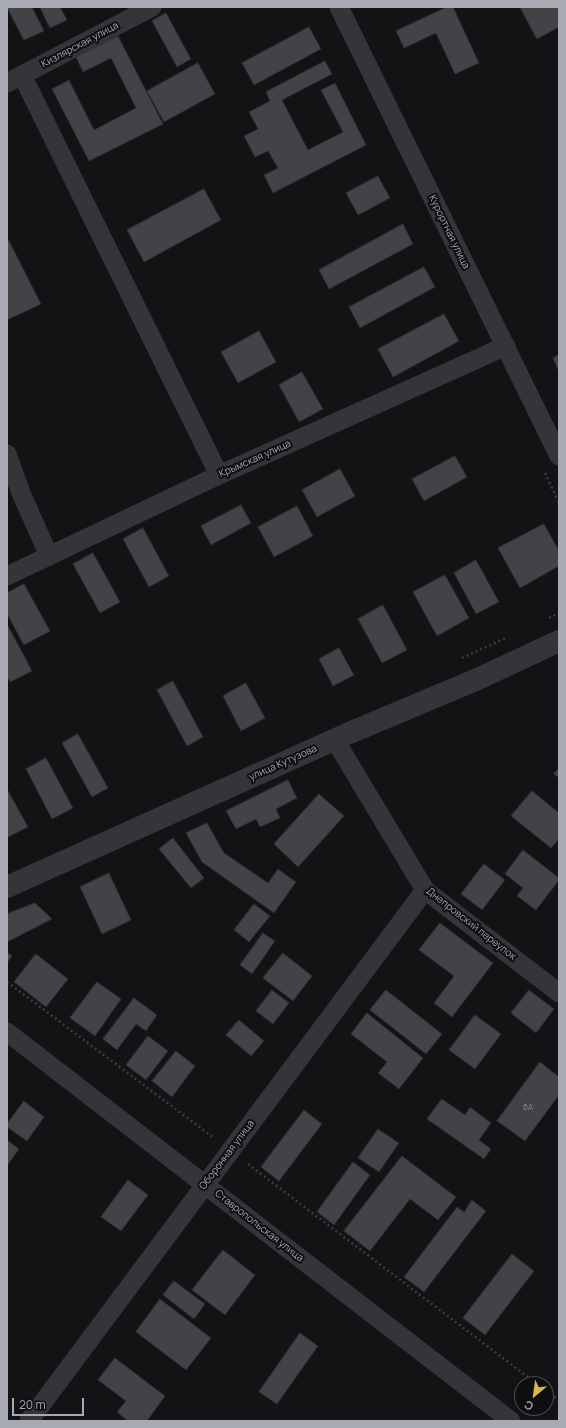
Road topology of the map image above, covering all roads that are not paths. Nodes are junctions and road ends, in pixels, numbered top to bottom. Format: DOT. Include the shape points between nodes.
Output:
graph roads {
  1 [pos="152,7"];
  2 [pos="340,7"];
  3 [pos="14,79"];
  4 [pos="506,346"];
  5 [pos="7,454"];
  6 [pos="559,456"];
  7 [pos="219,475"];
  8 [pos="49,556"];
  9 [pos="7,576"];
  10 [pos="559,641"];
  11 [pos="335,740"];
  12 [pos="7,887"];
  13 [pos="425,890"];
  14 [pos="559,993"];
  15 [pos="7,1032"];
  16 [pos="205,1184"];
  17 [pos="29,1421"];
  18 [pos="511,1421"];
  1 -- 3 [label="street, Кизлярская улица"];
  2 -- 4 [label="street, Курортная улица"];
  3 -- 7 [label="street"];
  4 -- 6 [label="street, Курортная улица"];
  4 -- 7 [label="street, Крымская улица"];
  5 -- 8 [label="street"];
  7 -- 8 [label="street, Крымская улица"];
  8 -- 9 [label="street, Крымская улица"];
  10 -- 11 [label="street, улица Кутузова"];
  11 -- 12 [label="street, улица Кутузова"];
  11 -- 13 [label="street, Днепровский переулок"];
  13 -- 14 [label="street, Днепровский переулок"];
  13 -- 16 [label="street, Оборонная улица"];
  15 -- 16 [label="street, Ставропольская улица"];
  16 -- 17 [label="street, Оборонная улица"];
  16 -- 18 [label="street, Ставропольская улица"];
}
